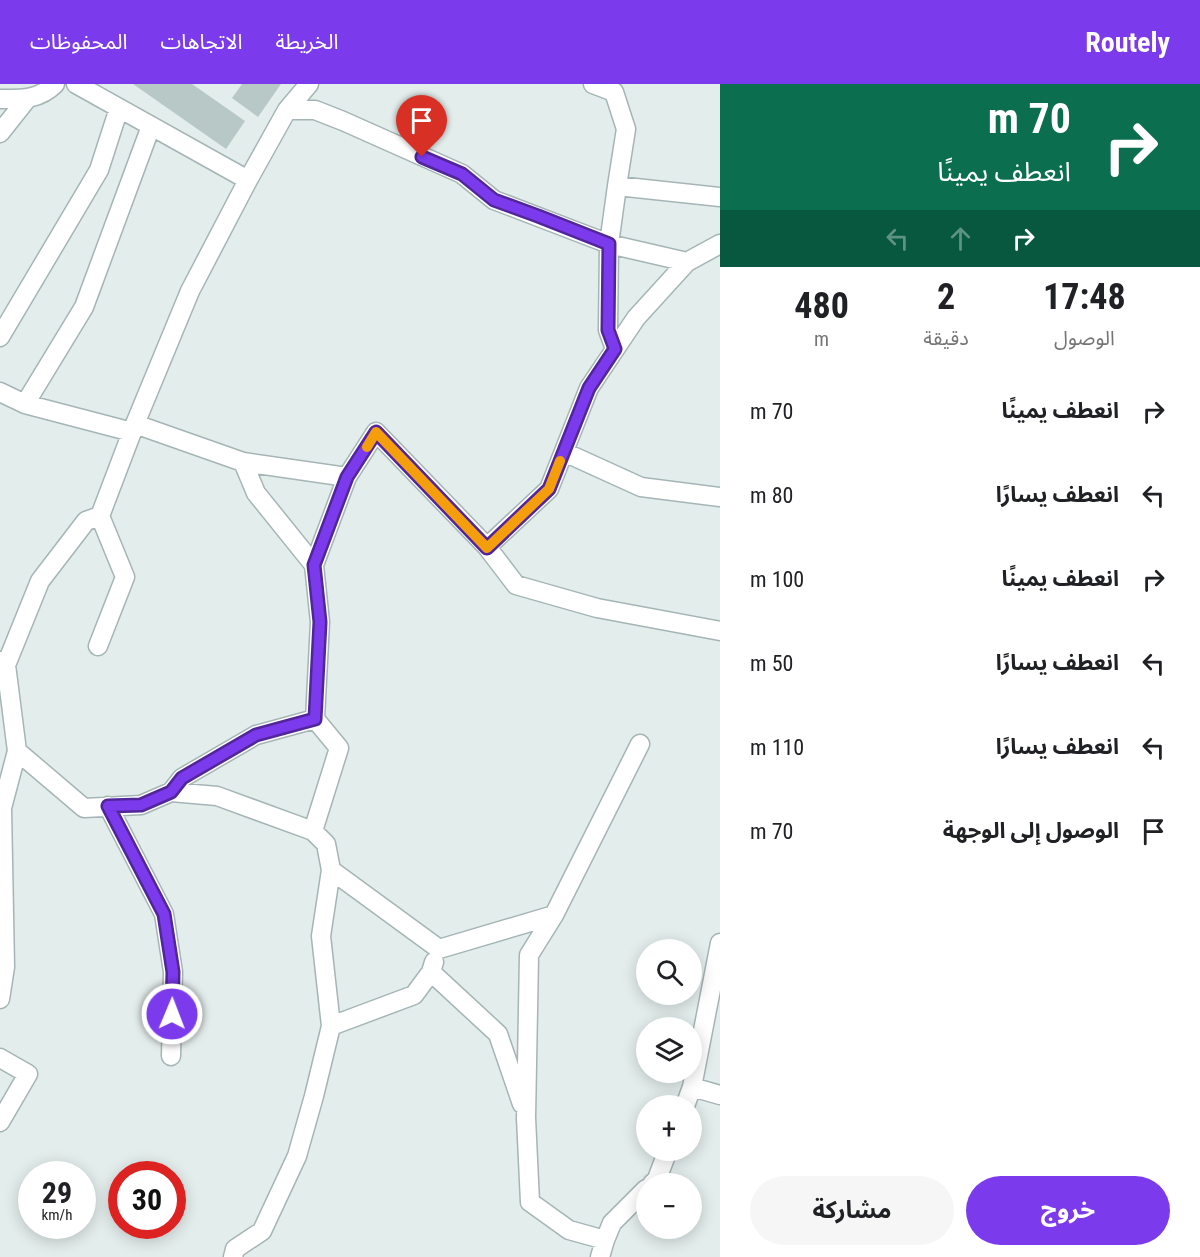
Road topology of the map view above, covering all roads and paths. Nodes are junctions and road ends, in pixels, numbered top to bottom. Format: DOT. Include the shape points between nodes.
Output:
graph roads {
  1 [pos="54,84"];
  2 [pos="76,84"];
  3 [pos="309,84"];
  4 [pos="592,84"];
  5 [pos="0,99"];
  6 [pos="27,99"];
  7 [pos="120,108"];
  8 [pos="287,110"];
  9 [pos="151,126"];
  10 [pos="0,133"];
  11 [pos="248,180"];
  12 [pos="616,186"];
  13 [pos="720,197"];
  14 [pos="609,244"];
  15 [pos="720,244"];
  16 [pos="687,262"];
  17 [pos="0,337"];
  18 [pos="615,349"];
  19 [pos="0,392"];
  20 [pos="25,404"];
  21 [pos="134,428"];
  22 [pos="564,452"];
  23 [pos="243,462"];
  24 [pos="347,477"];
  25 [pos="720,497"];
  26 [pos="100,516"];
  27 [pos="487,548"];
  28 [pos="314,565"];
  29 [pos="720,631"];
  30 [pos="98,645"];
  31 [pos="3,663"];
  32 [pos="315,719"];
  33 [pos="640,744"];
  34 [pos="17,751"];
  35 [pos="171,792"];
  36 [pos="108,806"];
  37 [pos="1,808"];
  38 [pos="313,831"];
  39 [pos="331,870"];
  40 [pos="554,915"];
  41 [pos="720,943"];
  42 [pos="439,949"];
  43 [pos="431,972"];
  44 [pos="0,999"];
  45 [pos="331,1026"];
  46 [pos="171,1056"];
  47 [pos="0,1058"];
  48 [pos="692,1087"];
  49 [pos="689,1095"];
  50 [pos="720,1095"];
  51 [pos="526,1118"];
  52 [pos="0,1122"];
  53 [pos="636,1199"];
  54 [pos="602,1248"];
  55 [pos="233,1257"];
  1 -- 6 [label="street" via="47,92"];
  2 -- 7 [label="street"];
  3 -- 8 [label="street"];
  4 -- 12 [label="street" via="614,92 626,129"];
  5 -- 6 [label="street"];
  6 -- 10 [label="street"];
  7 -- 9 [label="street"];
  7 -- 17 [label="street" via="99,170"];
  8 -- 11 [label="street"];
  8 -- 14 [label="street" via="324,113 462,174 494,200"];
  9 -- 11 [label="street"];
  9 -- 20 [label="street" via="84,307"];
  11 -- 21 [label="street" via="190,291"];
  12 -- 13 [label="street"];
  12 -- 14 [label="street"];
  14 -- 16 [label="street"];
  14 -- 18 [label="street" via="608,330"];
  15 -- 16 [label="street"];
  16 -- 18 [label="street" via="636,318"];
  18 -- 22 [label="street" via="589,388"];
  19 -- 20 [label="street"];
  20 -- 21 [label="street"];
  21 -- 23 [label="street"];
  21 -- 26 [label="street"];
  22 -- 25 [label="street" via="641,487"];
  22 -- 27 [label="street" via="549,489"];
  23 -- 24 [label="street"];
  23 -- 28 [label="street" via="256,493"];
  24 -- 27 [label="street" via="376,432"];
  24 -- 28 [label="street"];
  26 -- 30 [label="street" via="124,577"];
  26 -- 31 [label="street" via="86,521 40,581"];
  27 -- 29 [label="street" via="516,585 597,608"];
  28 -- 32 [label="street" via="320,622"];
  31 -- 34 [label="street"];
  32 -- 35 [label="street" via="256,735 182,778"];
  32 -- 38 [label="street" via="339,748"];
  33 -- 40 [label="street"];
  34 -- 36 [label="street" via="84,808"];
  34 -- 37 [label="street"];
  35 -- 36 [label="street" via="141,805"];
  35 -- 38 [label="street" via="217,796"];
  36 -- 46 [label="street" via="164,914 173,972"];
  37 -- 44 [label="street" via="5,967"];
  38 -- 39 [label="street" via="326,844"];
  39 -- 42 [label="street"];
  39 -- 45 [label="street" via="321,936"];
  40 -- 42 [label="street"];
  40 -- 51 [label="street" via="529,956"];
  41 -- 48 [label="street"];
  42 -- 43 [label="street"];
  43 -- 45 [label="street" via="414,995"];
  43 -- 51 [label="street" via="498,1034"];
  45 -- 55 [label="street" via="297,1156 262,1231 235,1249"];
  47 -- 52 [label="street" via="27,1074"];
  48 -- 49 [label="street"];
  48 -- 50 [label="street"];
  51 -- 54 [label="street" via="530,1202"];
  53 -- 54 [label="street" via="612,1223"];
}
